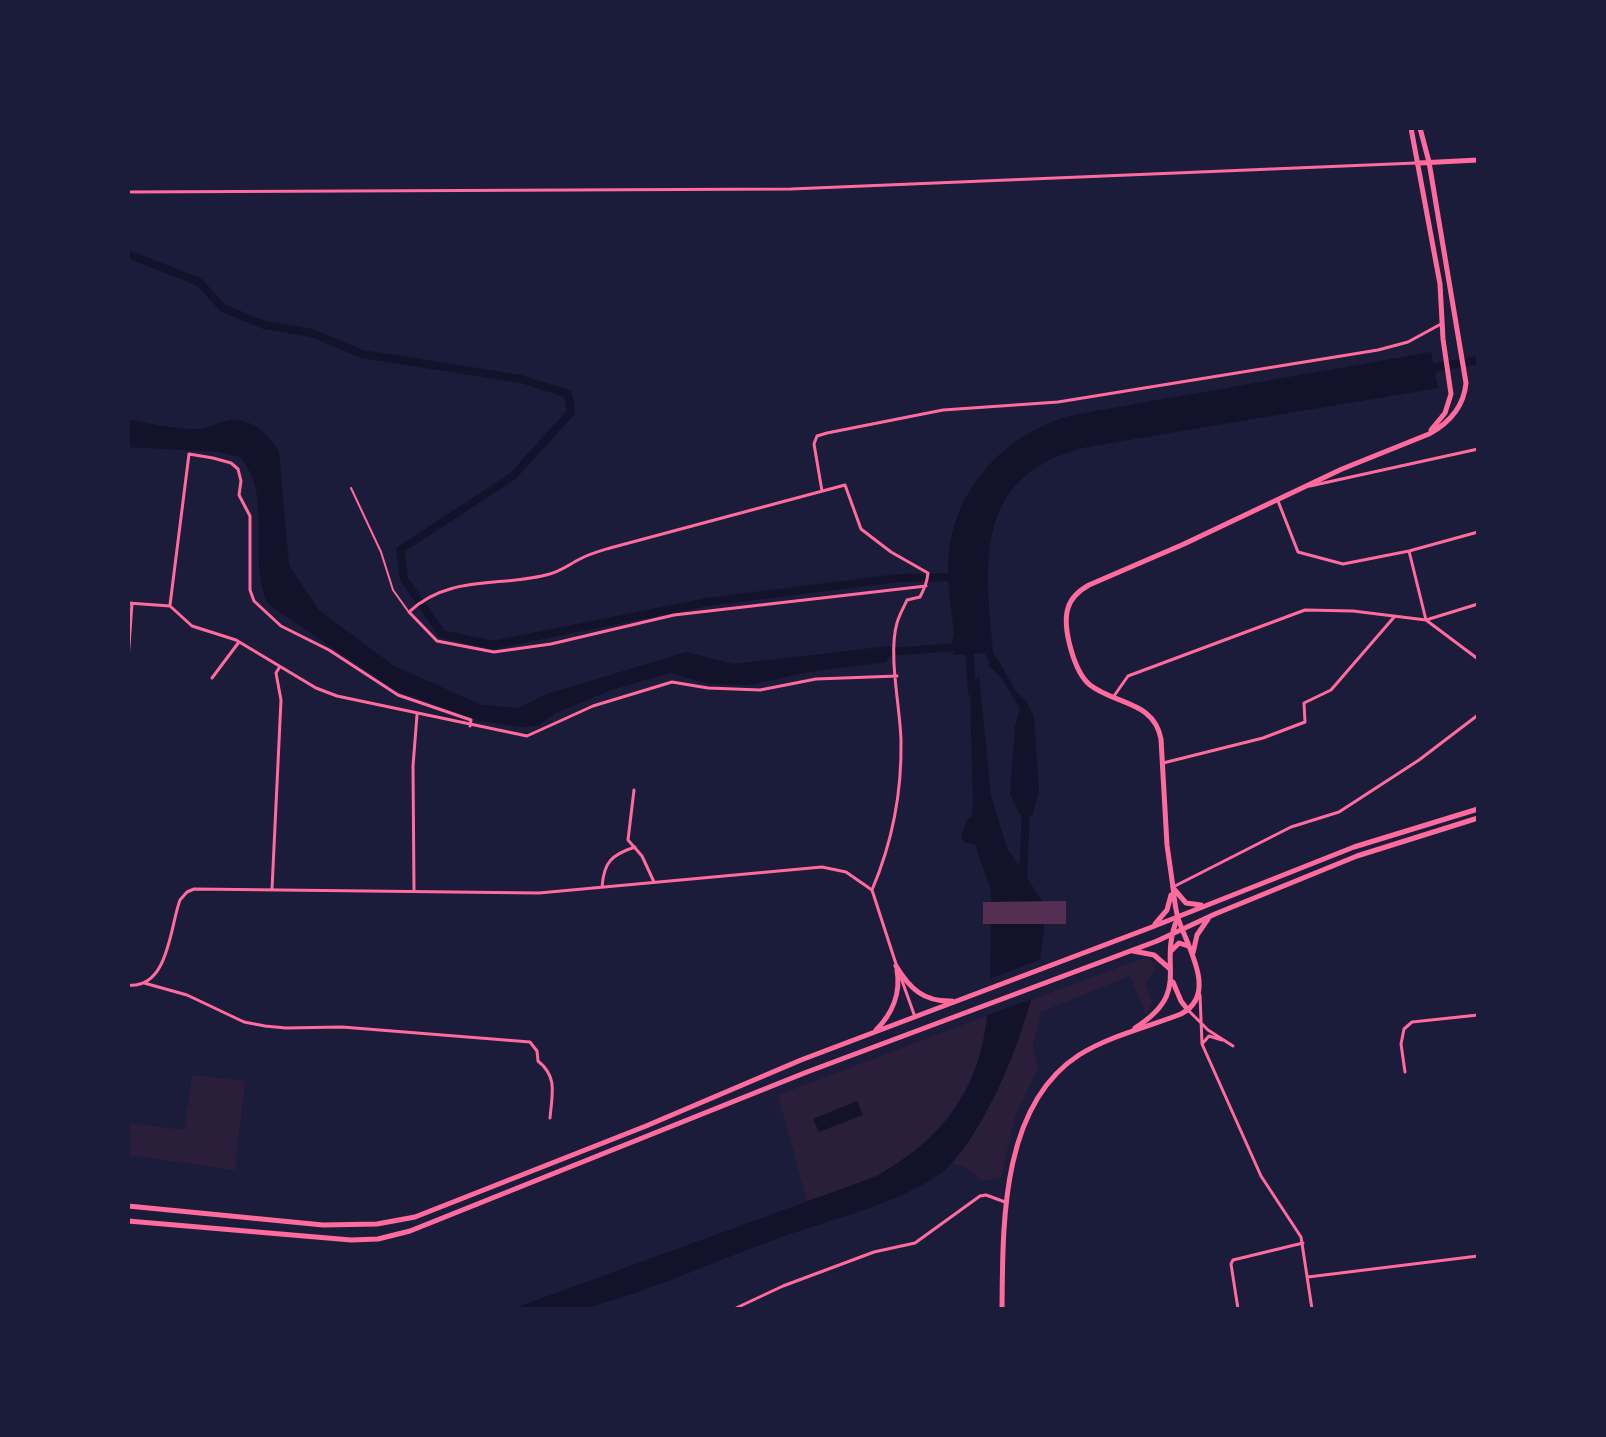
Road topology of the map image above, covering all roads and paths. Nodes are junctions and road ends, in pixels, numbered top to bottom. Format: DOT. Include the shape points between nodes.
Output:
graph roads {
  1 [pos="1411,128"];
  2 [pos="1420,128"];
  3 [pos="1478,160"];
  4 [pos="1429,162"];
  5 [pos="1419,163"];
  6 [pos="128,192"];
  7 [pos="1441,324"];
  8 [pos="1420,437"];
  9 [pos="1478,449"];
  10 [pos="351,488"];
  11 [pos="1298,488"];
  12 [pos="822,491"];
  13 [pos="1277,499"];
  14 [pos="1478,532"];
  15 [pos="1409,551"];
  16 [pos="927,584"];
  17 [pos="130,603"];
  18 [pos="1478,604"];
  19 [pos="170,606"];
  20 [pos="409,611"];
  21 [pos="1395,616"];
  22 [pos="1426,620"];
  23 [pos="239,642"];
  24 [pos="1478,659"];
  25 [pos="128,660"];
  26 [pos="279,668"];
  27 [pos="897,676"];
  28 [pos="212,678"];
  29 [pos="1114,696"];
  30 [pos="417,713"];
  31 [pos="1478,715"];
  32 [pos="470,726"];
  33 [pos="1163,763"];
  34 [pos="634,790"];
  35 [pos="1478,809"];
  36 [pos="1478,818"];
  37 [pos="635,847"];
  38 [pos="654,882"];
  39 [pos="602,887"];
  40 [pos="1172,887"];
  41 [pos="272,889"];
  42 [pos="872,890"];
  43 [pos="414,891"];
  44 [pos="1210,904"];
  45 [pos="1215,914"];
  46 [pos="1178,917"];
  47 [pos="1152,927"];
  48 [pos="1183,929"];
  49 [pos="1170,935"];
  50 [pos="1157,941"];
  51 [pos="1128,952"];
  52 [pos="1193,954"];
  53 [pos="1169,959"];
  54 [pos="896,966"];
  55 [pos="1171,970"];
  56 [pos="1172,981"];
  57 [pos="144,983"];
  58 [pos="128,985"];
  59 [pos="1200,991"];
  60 [pos="961,1000"];
  61 [pos="1188,1010"];
  62 [pos="1478,1015"];
  63 [pos="916,1017"];
  64 [pos="1199,1022"];
  65 [pos="921,1030"];
  66 [pos="873,1033"];
  67 [pos="1124,1035"];
  68 [pos="1202,1044"];
  69 [pos="1405,1072"];
  70 [pos="550,1118"];
  71 [pos="1006,1203"];
  72 [pos="128,1206"];
  73 [pos="128,1221"];
  74 [pos="1303,1243"];
  75 [pos="1478,1256"];
  76 [pos="1308,1277"];
  77 [pos="734,1309"];
  78 [pos="1002,1309"];
  79 [pos="1238,1309"];
  80 [pos="1312,1309"];
  1 -- 5 [label="main road"];
  2 -- 4 [label="main road"];
  3 -- 4 [label="main road"];
  4 -- 5 [label="main road"];
  4 -- 8 [label="main road" via="1466,383 1453,415"];
  5 -- 6 [label="street" via="791,189"];
  5 -- 7 [label="main road" via="1440,284"];
  7 -- 8 [label="main road" via="1451,398 1436,426"];
  7 -- 12 [label="street" via="1408,342 1378,350 1058,402 943,410 827,433 817,436 814,444"];
  8 -- 11 [label="main road"];
  9 -- 11 [label="street"];
  10 -- 20 [label="lane" via="393,590"];
  11 -- 13 [label="main road"];
  12 -- 16 [label="street" via="845,485 861,529 928,573"];
  12 -- 20 [label="street" via="610,548 547,575 468,584 425,597"];
  13 -- 15 [label="street" via="1298,552 1343,564"];
  13 -- 29 [label="main road" via="1078,593 1067,614 1076,664 1090,685"];
  14 -- 15 [label="street"];
  15 -- 22 [label="street"];
  16 -- 20 [label="street" via="674,615 494,652 437,641"];
  16 -- 27 [label="street" via="920,597 907,600 896,624"];
  17 -- 19 [label="street"];
  17 -- 25 [label="street"];
  18 -- 22 [label="street"];
  19 -- 23 [label="street" via="192,626"];
  19 -- 32 [label="street" via="189,454 222,460 238,469 239,495 250,516 254,601 281,626 398,695 471,720"];
  21 -- 22 [label="street"];
  21 -- 29 [label="street" via="1305,610 1128,676"];
  21 -- 33 [label="street" via="1331,690 1304,703 1305,722"];
  22 -- 24 [label="street"];
  23 -- 26 [label="street"];
  23 -- 28 [label="street"];
  26 -- 30 [label="street" via="337,696"];
  26 -- 41 [label="street"];
  27 -- 32 [label="street" via="816,679 760,690 672,682 593,706 527,736"];
  27 -- 42 [label="street" via="901,774 885,858"];
  29 -- 33 [label="main road" via="1153,718"];
  30 -- 32 [label="street"];
  30 -- 43 [label="street"];
  31 -- 40 [label="street" via="1339,812 1291,827"];
  33 -- 40 [label="main road"];
  34 -- 37 [label="street" via="628,840"];
  35 -- 44 [label="main road" via="1354,847"];
  36 -- 45 [label="main road" via="1357,856"];
  37 -- 38 [label="street"];
  37 -- 39 [label="street" via="612,856"];
  38 -- 39 [label="street"];
  38 -- 42 [label="street" via="822,867 846,872"];
  39 -- 43 [label="street" via="539,893"];
  40 -- 44 [label="main road" via="1186,903"];
  40 -- 46 [label="main road"];
  40 -- 47 [label="main road" via="1167,910"];
  41 -- 43 [label="street"];
  41 -- 57 [label="street" via="187,892 178,903 161,964"];
  42 -- 54 [label="street"];
  44 -- 46 [label="main road"];
  45 -- 48 [label="main road"];
  45 -- 52 [label="main road" via="1199,930"];
  46 -- 47 [label="main road"];
  46 -- 48 [label="main road"];
  46 -- 49 [label="main road"];
  47 -- 50 [label="main road"];
  47 -- 60 [label="main road"];
  48 -- 49 [label="main road"];
  48 -- 52 [label="main road"];
  49 -- 50 [label="main road"];
  49 -- 53 [label="main road"];
  50 -- 51 [label="main road"];
  51 -- 55 [label="main road" via="1154,955"];
  51 -- 65 [label="main road"];
  52 -- 53 [label="main road" via="1179,943"];
  52 -- 59 [label="main road"];
  53 -- 55 [label="main road"];
  54 -- 60 [label="main road" via="910,987 925,997"];
  54 -- 63 [label="street"];
  54 -- 66 [label="main road" via="895,1001"];
  55 -- 56 [label="main road"];
  56 -- 61 [label="main road"];
  56 -- 67 [label="main road" via="1159,1009"];
  57 -- 58 [label="street"];
  57 -- 70 [label="street" via="265,1026 530,1042 552,1078"];
  59 -- 61 [label="main road"];
  59 -- 64 [label="street"];
  60 -- 63 [label="main road"];
  61 -- 64 [label="street"];
  61 -- 67 [label="main road"];
  62 -- 69 [label="street" via="1412,1022 1404,1029 1401,1044"];
  63 -- 65 [label="main road"];
  63 -- 66 [label="main road"];
  64 -- 68 [label="street"];
  64 -- 68 [label="street" via="1233,1046 1209,1036"];
  65 -- 73 [label="main road" via="402,1234 351,1240"];
  66 -- 72 [label="main road" via="404,1220 323,1225"];
  67 -- 71 [label="main road" via="1076,1057 1038,1095 1023,1128"];
  68 -- 74 [label="street" via="1261,1176"];
  71 -- 77 [label="street" via="980,1196 915,1243 874,1252"];
  71 -- 78 [label="main road"];
  74 -- 76 [label="street"];
  74 -- 79 [label="street" via="1233,1260"];
  75 -- 76 [label="street"];
  76 -- 80 [label="street"];
}
